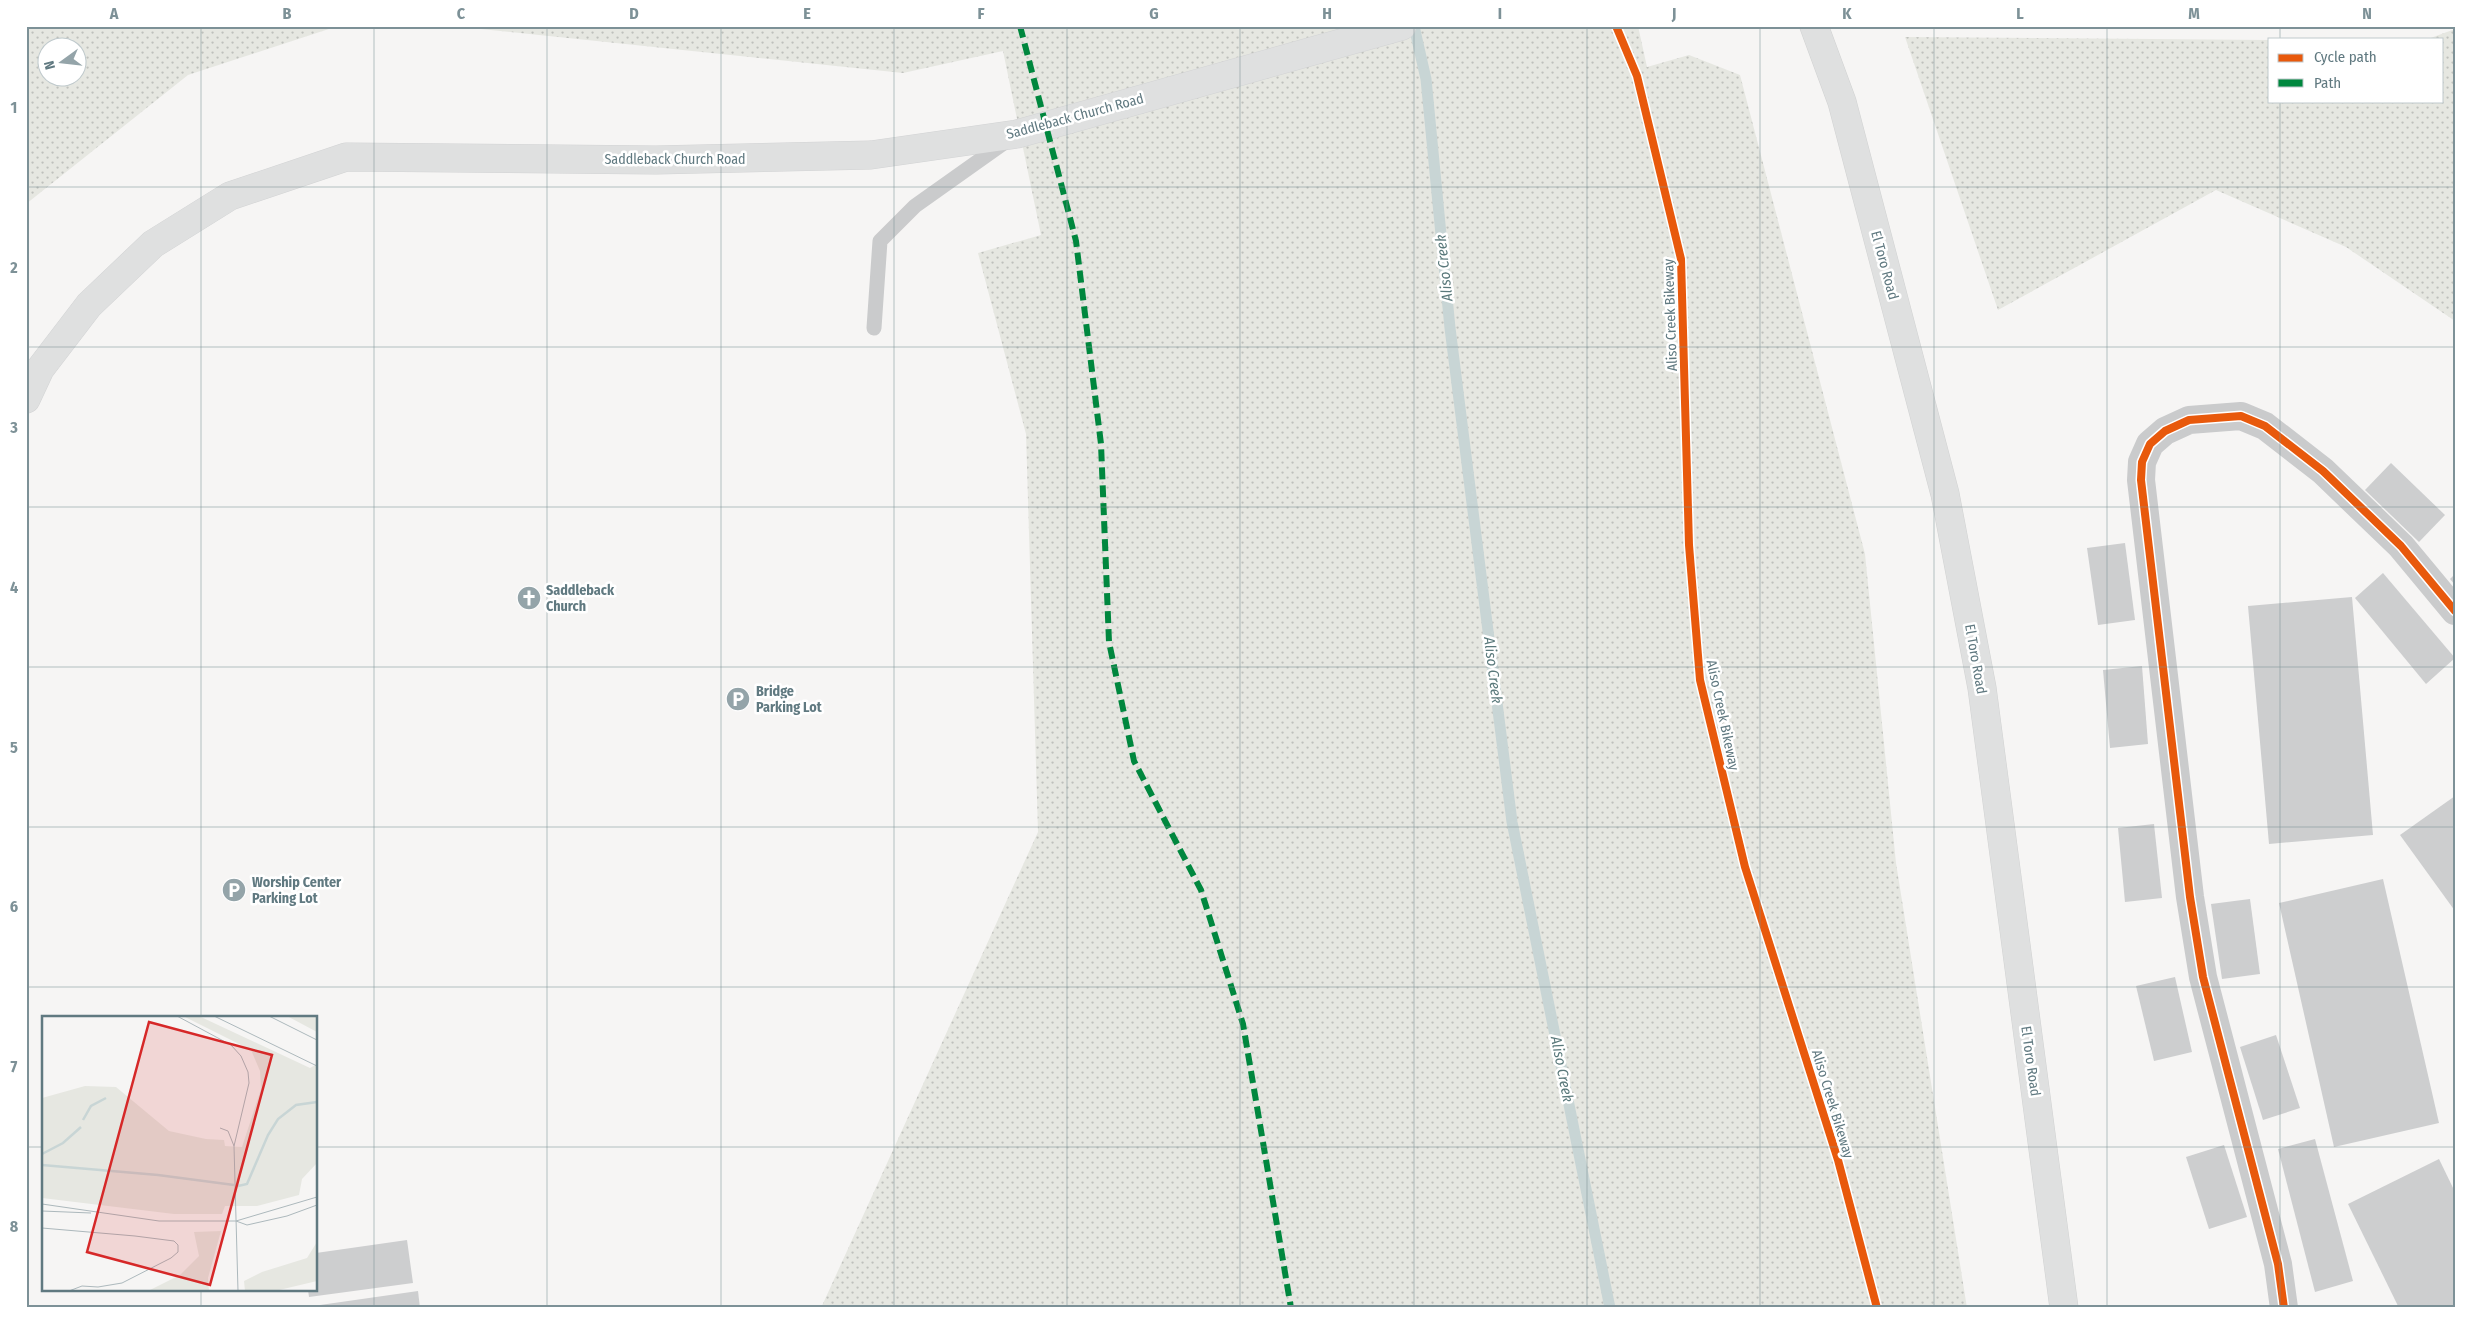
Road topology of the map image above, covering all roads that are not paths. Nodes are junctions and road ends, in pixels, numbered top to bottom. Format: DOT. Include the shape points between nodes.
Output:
graph roads {
  1 [pos="1402,26"];
  2 [pos="1814,26"];
  3 [pos="1017,134"];
  4 [pos="874,328"];
  5 [pos="26,399"];
  6 [pos="2455,611"];
  7 [pos="2064,1308"];
  8 [pos="2284,1308"];
  1 -- 3 [label="main road, Saddleback Church Road"];
  2 -- 7 [label="main road, El Toro Road" via="1842,102 1945,494 1982,688"];
  3 -- 4 [label="lane" via="915,206 880,242"];
  3 -- 5 [label="main road, Saddleback Church Road" via="871,156 656,160 346,157 230,196 153,244 89,306 40,369"];
  6 -- 8 [label="street" via="2401,546 2323,471 2265,426 2241,416 2189,420 2165,431 2150,444 2142,462 2141,480 2190,897 2203,977 2278,1264"];
}
